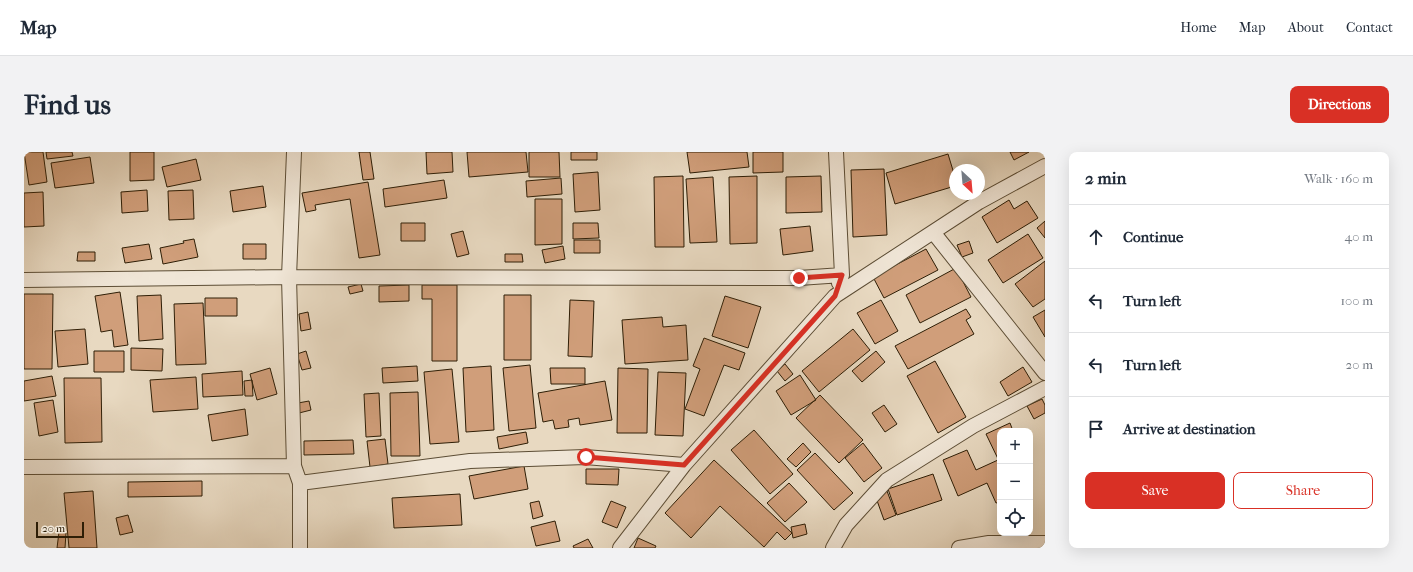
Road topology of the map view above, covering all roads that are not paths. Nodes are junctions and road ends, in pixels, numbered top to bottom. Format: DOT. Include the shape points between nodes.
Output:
graph roads {
  1 [pos="294,152"];
  2 [pos="836,152"];
  3 [pos="1045,166"];
  4 [pos="933,232"];
  5 [pos="842,275"];
  6 [pos="289,277"];
  7 [pos="24,280"];
  8 [pos="835,296"];
  9 [pos="1045,373"];
  10 [pos="1045,388"];
  11 [pos="684,465"];
  12 [pos="294,466"];
  13 [pos="24,467"];
  14 [pos="300,483"];
  15 [pos="1045,543"];
  16 [pos="300,548"];
  17 [pos="620,548"];
  18 [pos="833,548"];
  19 [pos="959,548"];
  1 -- 6 [label="street"];
  2 -- 5 [label="street"];
  3 -- 4 [label="street" via="979,202"];
  4 -- 8 [label="street"];
  4 -- 9 [label="street"];
  5 -- 6 [label="street" via="799,278"];
  5 -- 8 [label="street"];
  6 -- 7 [label="street"];
  6 -- 12 [label="street"];
  8 -- 11 [label="street"];
  10 -- 18 [label="street" via="973,426 887,480 846,525"];
  11 -- 14 [label="street" via="586,457 470,461"];
  11 -- 17 [label="street"];
  12 -- 13 [label="street"];
  12 -- 14 [label="street"];
  14 -- 16 [label="street"];
  15 -- 19 [label="street" via="989,543"];
}
